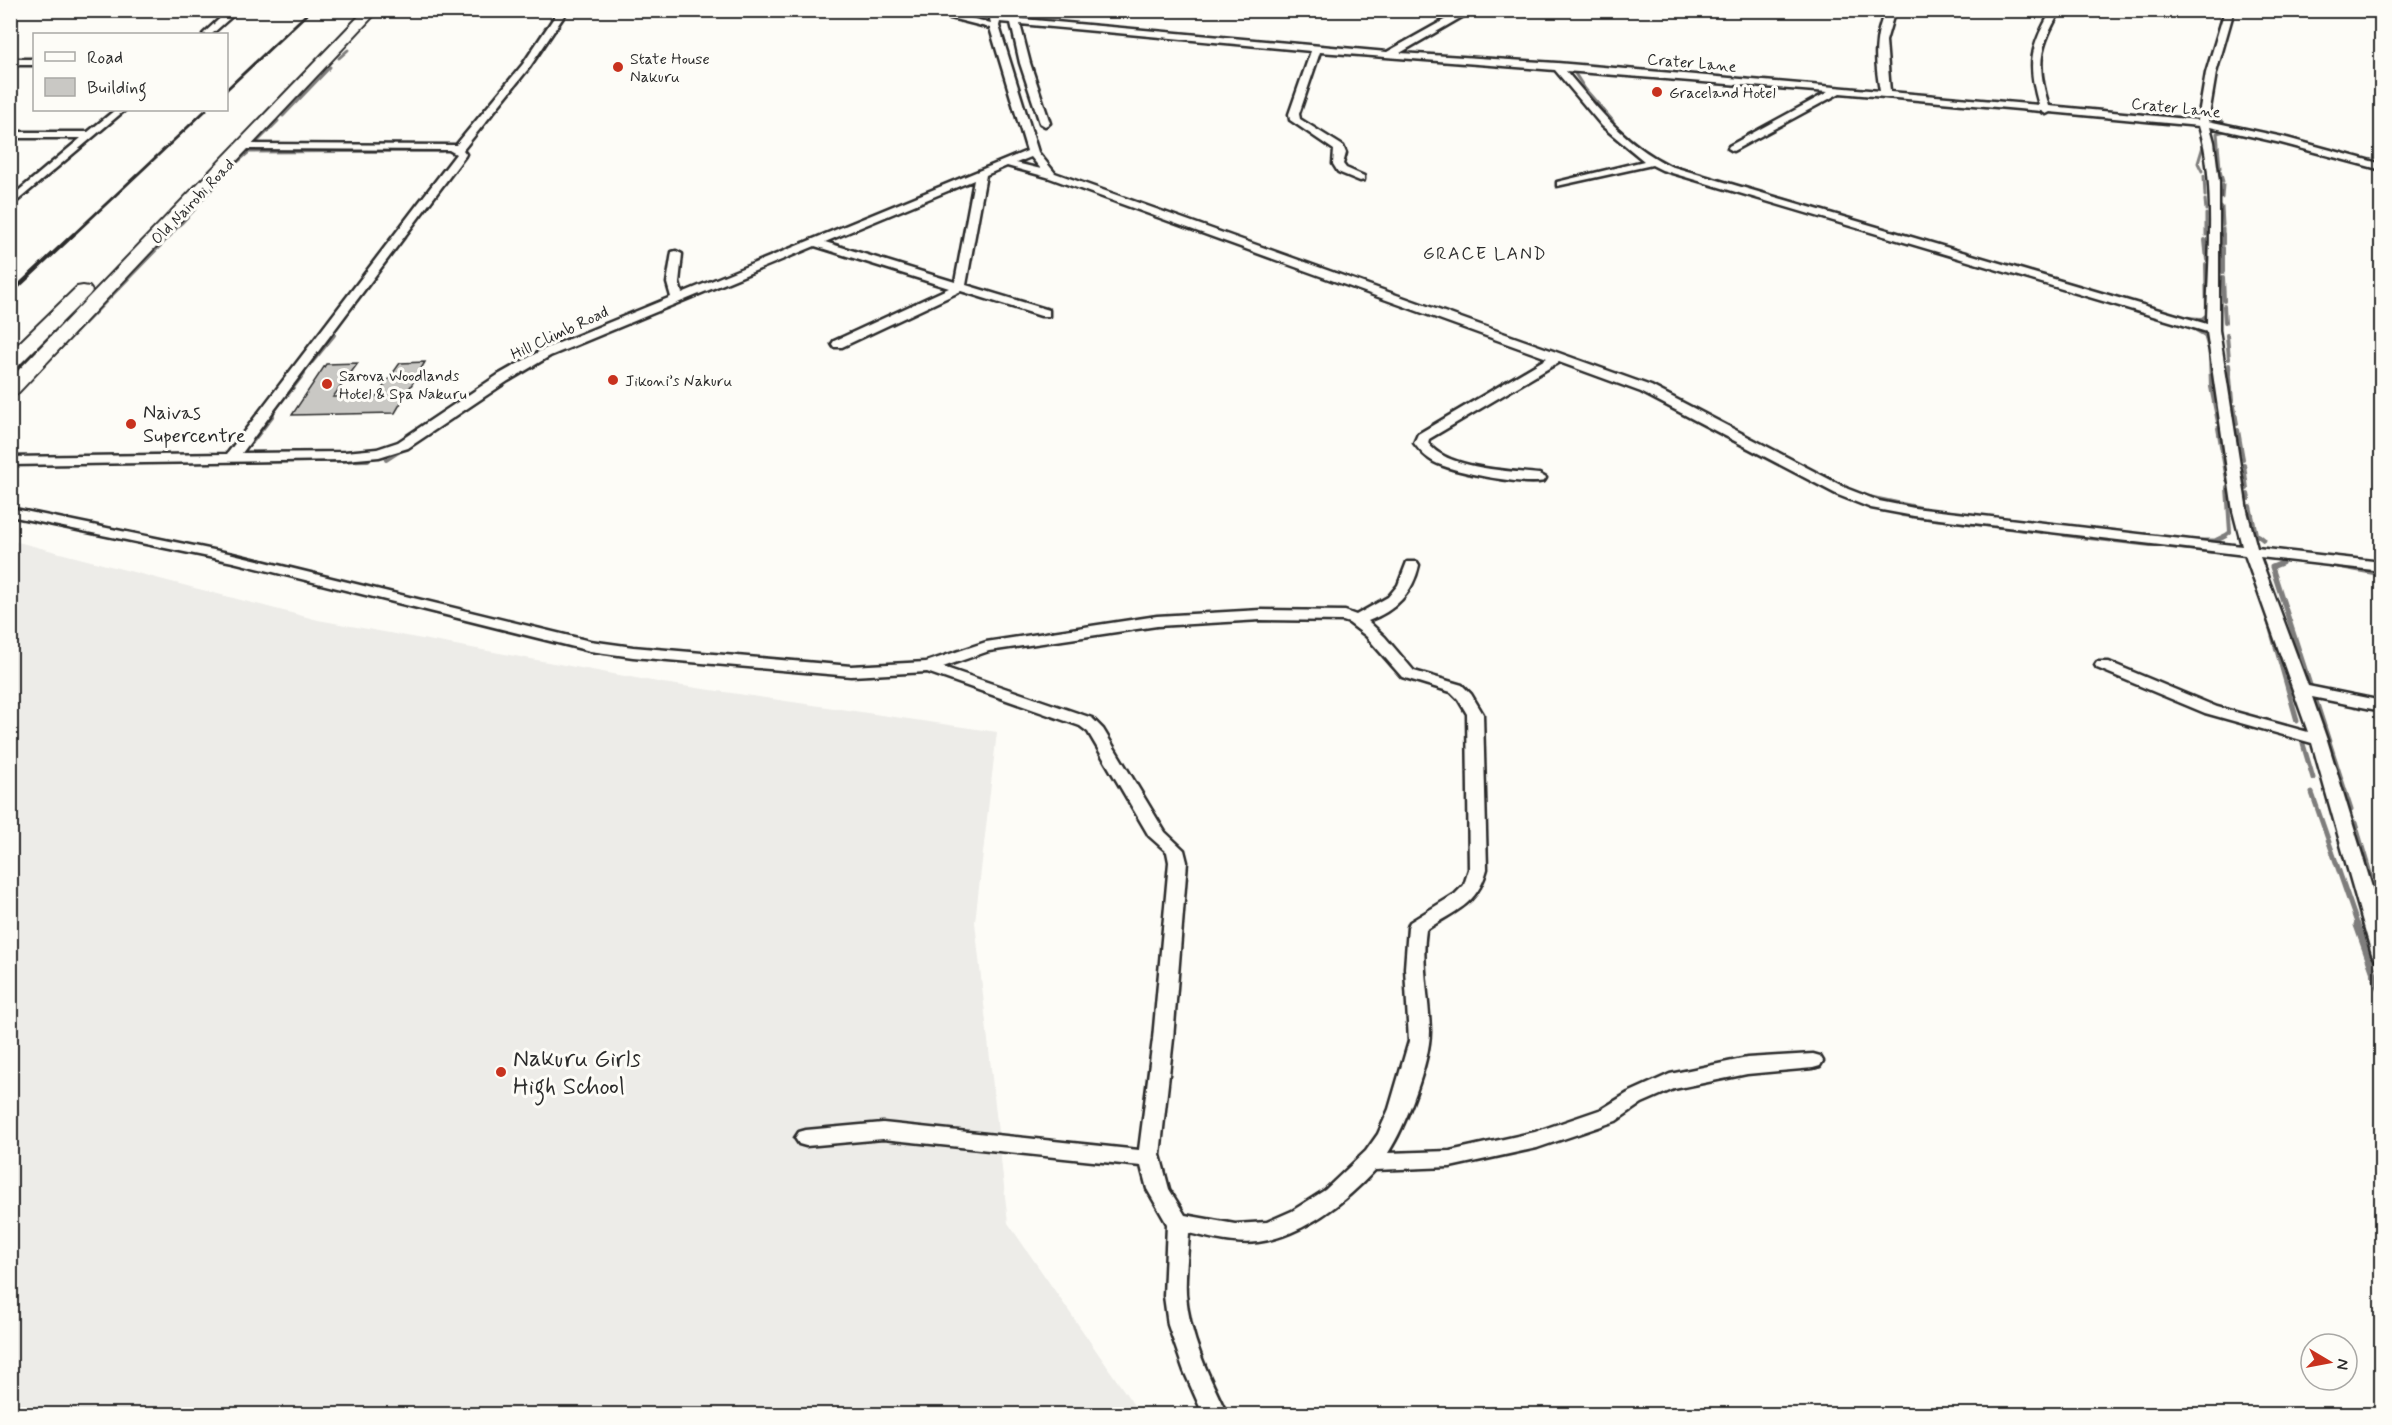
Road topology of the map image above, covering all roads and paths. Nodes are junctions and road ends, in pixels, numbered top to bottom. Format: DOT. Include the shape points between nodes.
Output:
graph roads {
  1 [pos="235,10"];
  2 [pos="360,10"];
  3 [pos="373,10"];
  4 [pos="564,10"];
  5 [pos="923,10"];
  6 [pos="1470,10"];
  7 [pos="1891,10"];
  8 [pos="2057,10"];
  9 [pos="2230,10"];
  10 [pos="997,18"];
  11 [pos="1015,21"];
  12 [pos="208,33"];
  13 [pos="1316,49"];
  14 [pos="1390,54"];
  15 [pos="10,62"];
  16 [pos="33,62"];
  17 [pos="1557,66"];
  18 [pos="1839,90"];
  19 [pos="1886,96"];
  20 [pos="119,111"];
  21 [pos="2046,111"];
  22 [pos="1045,123"];
  23 [pos="2203,123"];
  24 [pos="10,135"];
  25 [pos="90,135"];
  26 [pos="245,146"];
  27 [pos="1733,148"];
  28 [pos="458,150"];
  29 [pos="1033,152"];
  30 [pos="1651,162"];
  31 [pos="1006,163"];
  32 [pos="2382,167"];
  33 [pos="981,173"];
  34 [pos="1051,176"];
  35 [pos="1360,178"];
  36 [pos="1561,184"];
  37 [pos="10,204"];
  38 [pos="814,242"];
  39 [pos="676,254"];
  40 [pos="960,287"];
  41 [pos="677,298"];
  42 [pos="1045,313"];
  43 [pos="2213,330"];
  44 [pos="838,344"];
  45 [pos="1556,358"];
  46 [pos="10,363"];
  47 [pos="10,390"];
  48 [pos="232,457"];
  49 [pos="10,461"];
  50 [pos="1539,478"];
  51 [pos="10,512"];
  52 [pos="2252,552"];
  53 [pos="1412,565"];
  54 [pos="2382,567"];
  55 [pos="1358,620"];
  56 [pos="2103,665"];
  57 [pos="928,667"];
  58 [pos="2302,690"];
  59 [pos="2382,706"];
  60 [pos="2319,740"];
  61 [pos="2382,954"];
  62 [pos="1813,1061"];
  63 [pos="806,1138"];
  64 [pos="1150,1159"];
  65 [pos="1370,1162"];
  66 [pos="1178,1222"];
  67 [pos="1215,1414"];
  1 -- 12 [label="street"];
  2 -- 46 [label="highway, Old Nairobi Road"];
  3 -- 26 [label="highway, Old Nairobi Road"];
  4 -- 28 [label="street" via="526,66"];
  5 -- 10 [label="street, Crater Lane"];
  6 -- 14 [label="street"];
  7 -- 19 [label="street" via="1881,37"];
  8 -- 21 [label="street" via="2036,48 2034,64"];
  9 -- 23 [label="street" via="2211,73"];
  10 -- 11 [label="street, Crater Lane"];
  10 -- 29 [label="street"];
  11 -- 13 [label="street, Crater Lane"];
  11 -- 22 [label="street"];
  13 -- 14 [label="street, Crater Lane"];
  13 -- 35 [label="street" via="1295,120 1339,148 1338,164 1342,170"];
  14 -- 17 [label="street, Crater Lane"];
  15 -- 16 [label="street"];
  17 -- 18 [label="street, Crater Lane"];
  17 -- 30 [label="street" via="1603,120"];
  18 -- 19 [label="street, Crater Lane"];
  18 -- 27 [label="street"];
  19 -- 21 [label="street, Crater Lane"];
  20 -- 25 [label="street"];
  21 -- 23 [label="street, Crater Lane"];
  23 -- 32 [label="street, Crater Lane"];
  23 -- 43 [label="street" via="2214,182"];
  24 -- 25 [label="street"];
  25 -- 37 [label="street"];
  26 -- 28 [label="street"];
  26 -- 47 [label="highway, Old Nairobi Road"];
  28 -- 48 [label="street" via="461,154"];
  29 -- 31 [label="street, Hill Climb Road"];
  29 -- 34 [label="street"];
  30 -- 36 [label="street"];
  30 -- 43 [label="street"];
  31 -- 33 [label="street, Hill Climb Road"];
  31 -- 34 [label="street"];
  33 -- 38 [label="street, Hill Climb Road"];
  33 -- 40 [label="street"];
  34 -- 45 [label="street"];
  38 -- 40 [label="street"];
  38 -- 41 [label="street, Hill Climb Road"];
  39 -- 41 [label="street"];
  40 -- 42 [label="street"];
  40 -- 44 [label="street"];
  41 -- 48 [label="street, Hill Climb Road" via="536,358 393,449 366,456"];
  43 -- 52 [label="street" via="2240,511"];
  45 -- 50 [label="street" via="1423,437 1420,443 1429,453 1453,465"];
  45 -- 52 [label="street" via="1646,389 1843,492 1876,505"];
  48 -- 49 [label="street, Hill Climb Road"];
  51 -- 57 [label="street" via="233,558 590,646 851,670"];
  52 -- 54 [label="street"];
  52 -- 58 [label="street"];
  53 -- 55 [label="street" via="1403,591 1375,614"];
  55 -- 57 [label="street" via="1345,616 1261,615 1157,621 986,647"];
  55 -- 65 [label="street" via="1407,674 1462,693 1474,714 1479,816 1478,869 1471,890 1417,927 1413,948 1420,1039 1384,1142"];
  56 -- 60 [label="street" via="2211,710"];
  57 -- 64 [label="street" via="1086,722 1095,729 1158,836 1175,850 1178,862"];
  58 -- 59 [label="street"];
  58 -- 60 [label="street"];
  60 -- 61 [label="street"];
  62 -- 65 [label="street" via="1747,1066 1670,1082 1609,1115 1537,1140 1450,1159"];
  63 -- 64 [label="street" via="883,1131"];
  64 -- 66 [label="street" via="1158,1189"];
  65 -- 66 [label="street" via="1325,1202 1267,1232 1245,1233"];
  66 -- 67 [label="street" via="1175,1296 1179,1320"];
}
